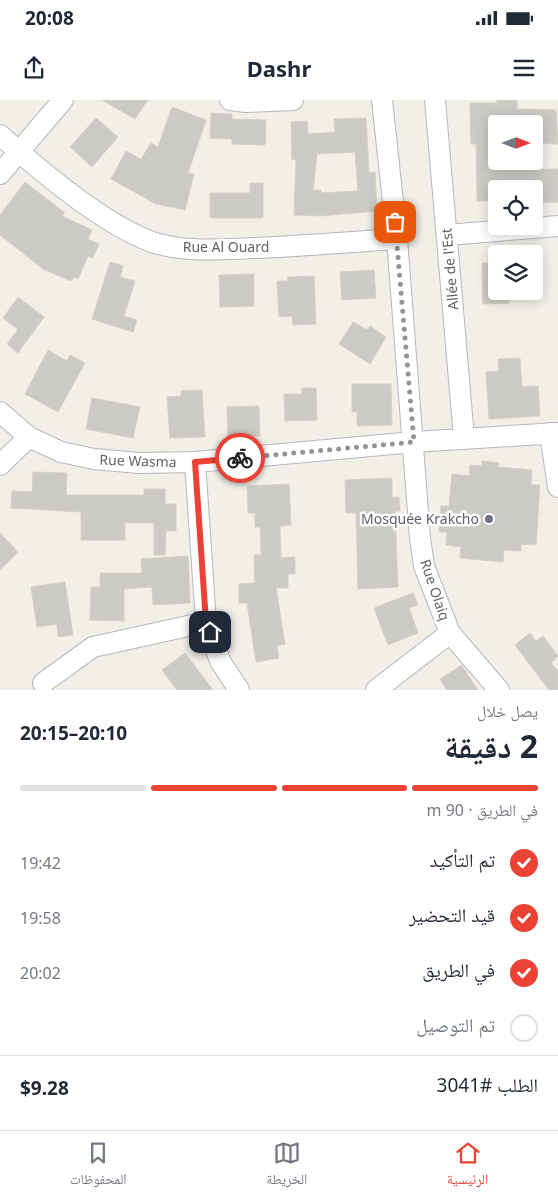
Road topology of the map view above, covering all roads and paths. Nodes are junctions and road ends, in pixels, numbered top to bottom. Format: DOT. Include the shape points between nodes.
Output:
graph roads {
  1 [pos="63,100"];
  2 [pos="230,100"];
  3 [pos="293,100"];
  4 [pos="382,100"];
  5 [pos="435,100"];
  6 [pos="0,135"];
  7 [pos="19,152"];
  8 [pos="0,174"];
  9 [pos="558,226"];
  10 [pos="447,235"];
  11 [pos="397,240"];
  12 [pos="0,412"];
  13 [pos="554,433"];
  14 [pos="29,437"];
  15 [pos="464,438"];
  16 [pos="414,442"];
  17 [pos="195,462"];
  18 [pos="0,465"];
  19 [pos="558,487"];
  20 [pos="206,622"];
  21 [pos="450,633"];
  22 [pos="43,683"];
  23 [pos="239,690"];
  24 [pos="376,690"];
  25 [pos="499,690"];
  1 -- 7 [label="street"];
  2 -- 3 [label="street"];
  4 -- 11 [label="street"];
  5 -- 10 [label="street, Allée de l'Est"];
  6 -- 7 [label="street, Rue Al Ouard"];
  7 -- 8 [label="street"];
  7 -- 11 [label="street, Rue Al Ouard" via="127,231 172,247 209,250"];
  9 -- 10 [label="street"];
  10 -- 15 [label="street, Allée de l'Est"];
  11 -- 16 [label="street"];
  12 -- 14 [label="street, Rue Wasma"];
  13 -- 15 [label="street, Rue Wasma"];
  13 -- 19 [label="street"];
  14 -- 17 [label="street, Rue Wasma" via="61,452 94,460"];
  14 -- 18 [label="street"];
  15 -- 16 [label="street, Rue Wasma"];
  16 -- 17 [label="street, Rue Wasma"];
  16 -- 21 [label="street, Rue Olaiq" via="424,566"];
  17 -- 20 [label="street"];
  20 -- 22 [label="street" via="93,647"];
  20 -- 23 [label="street" via="220,660"];
  21 -- 24 [label="street"];
  21 -- 25 [label="street, Rue Olaiq"];
}
